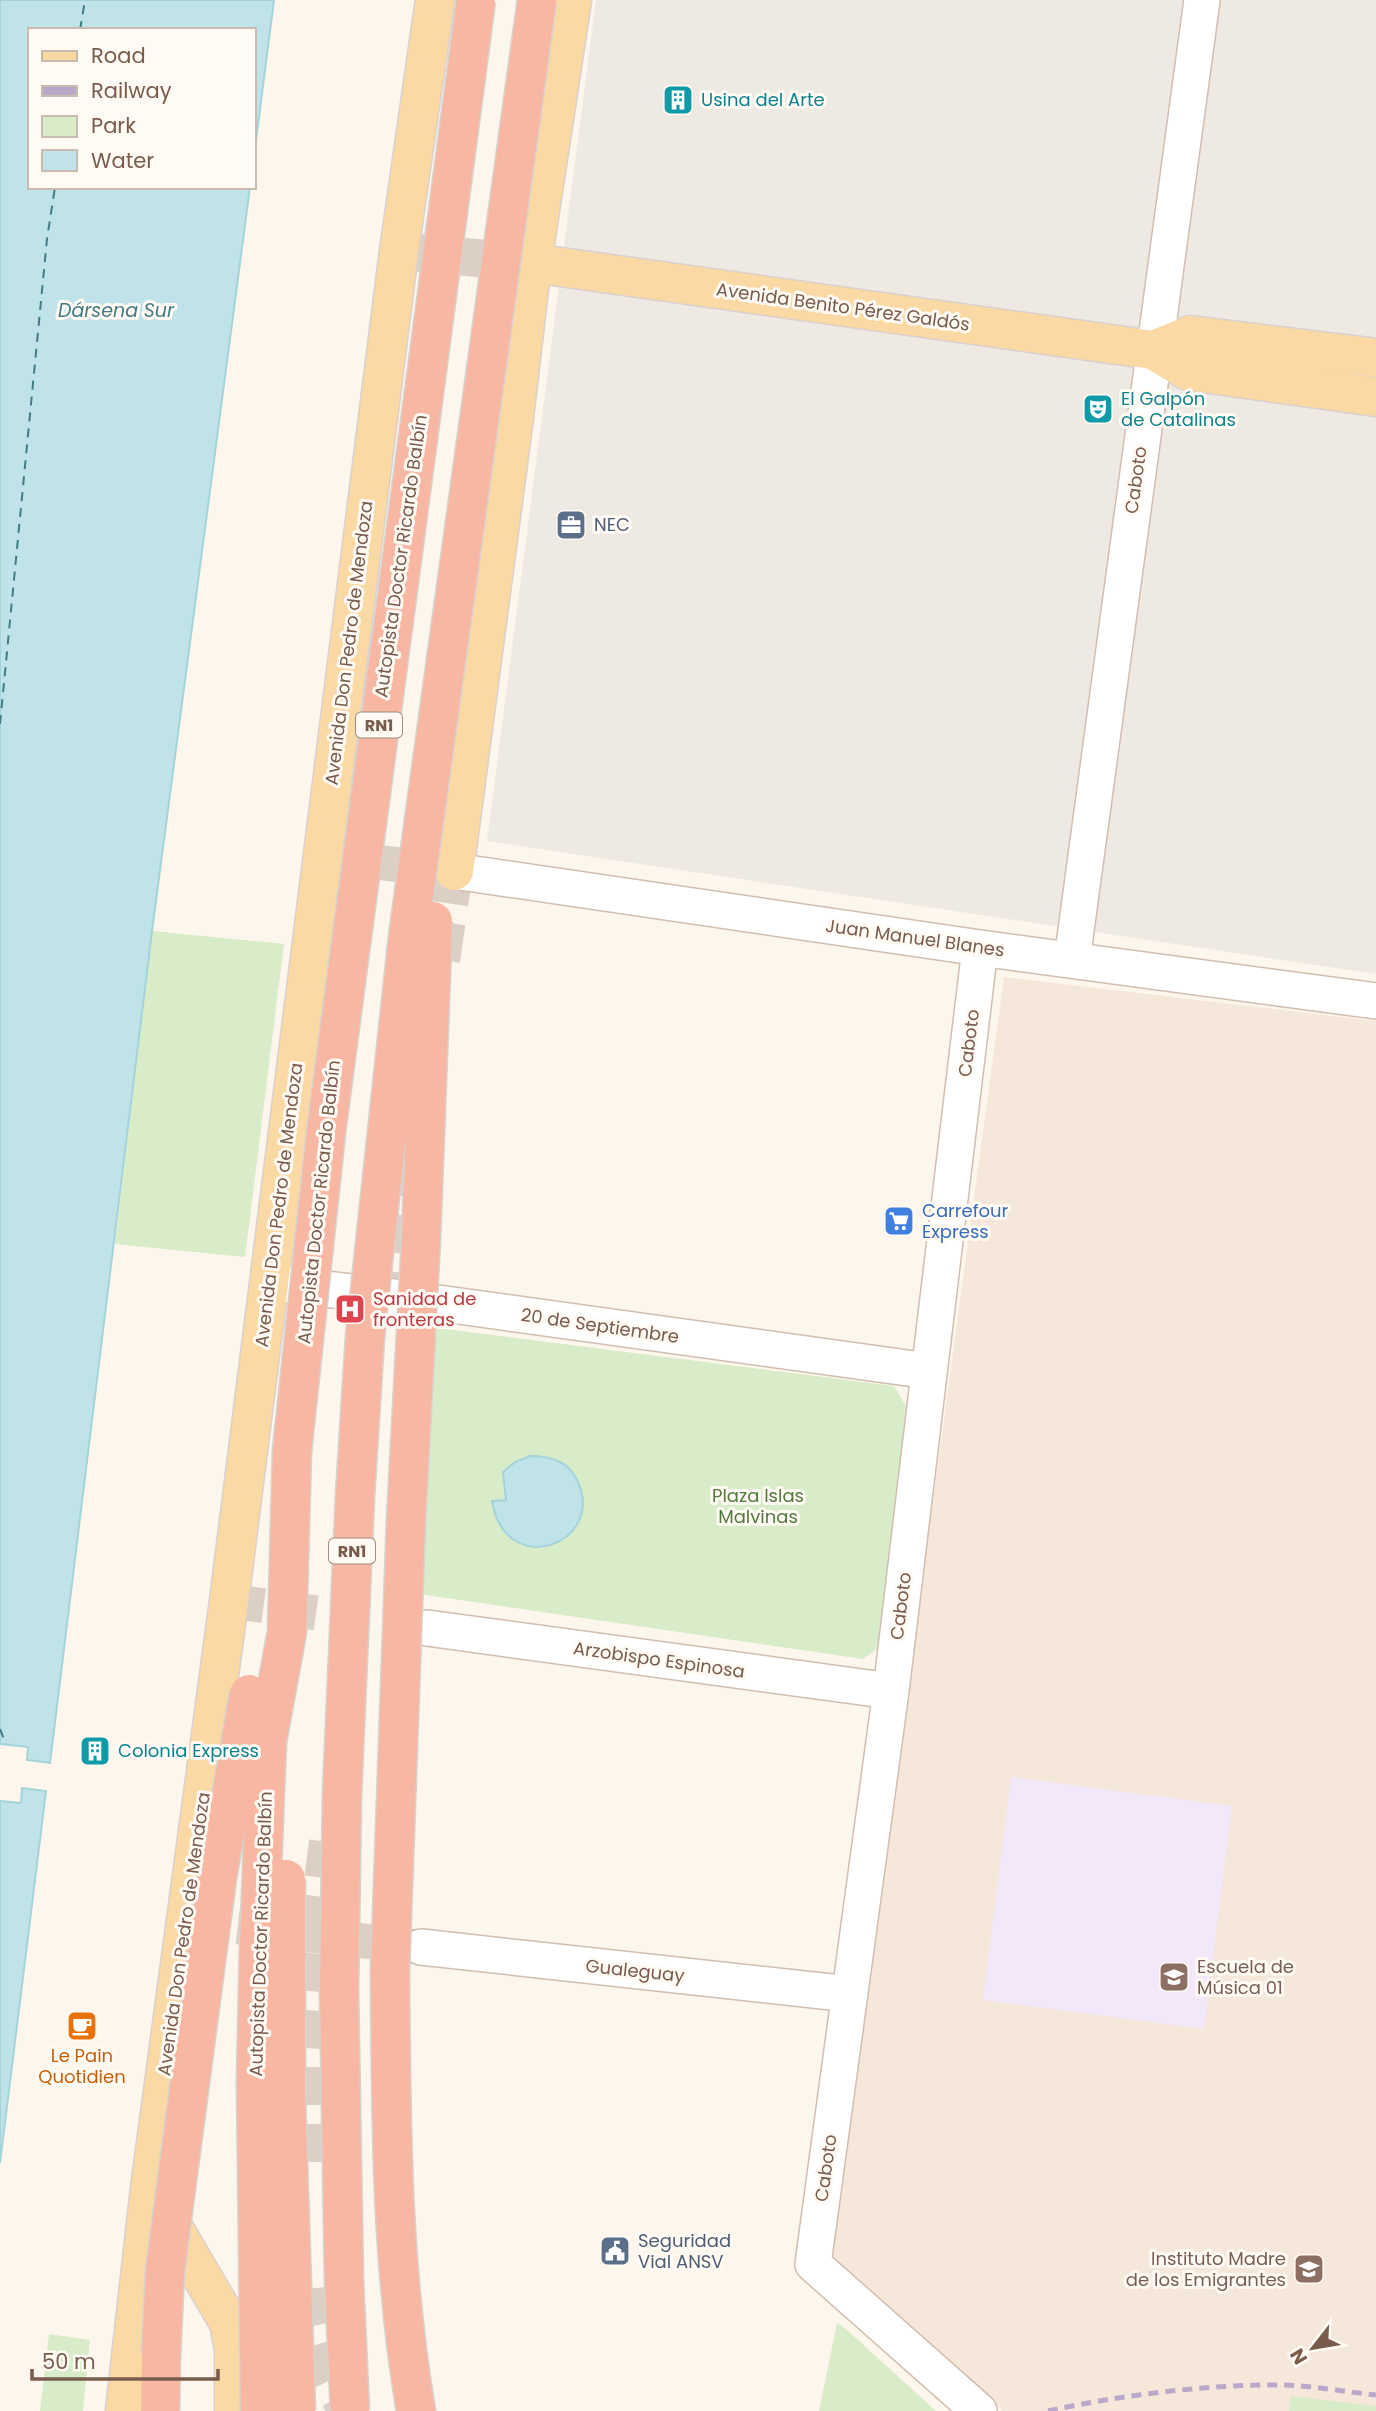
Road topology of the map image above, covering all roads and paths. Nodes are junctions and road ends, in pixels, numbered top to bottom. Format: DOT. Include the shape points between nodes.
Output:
graph roads {
  1 [pos="435,0"];
  2 [pos="476,0"];
  3 [pos="537,0"];
  4 [pos="572,0"];
  5 [pos="1202,0"];
  6 [pos="532,264"];
  7 [pos="1153,350"];
  8 [pos="1376,358"];
  9 [pos="1376,397"];
  10 [pos="442,695"];
  11 [pos="454,870"];
  12 [pos="980,948"];
  13 [pos="1072,960"];
  14 [pos="1376,1001"];
  15 [pos="270,1282"];
  16 [pos="929,1371"];
  17 [pos="292,1451"];
  18 [pos="427,1628"];
  19 [pos="287,1632"];
  20 [pos="891,1691"];
  21 [pos="421,1947"];
  22 [pos="850,1994"];
  23 [pos="150,2188"];
  24 [pos="125,2411"];
  25 [pos="160,2411"];
  26 [pos="234,2411"];
  27 [pos="260,2411"];
  28 [pos="296,2411"];
  29 [pos="350,2411"];
  30 [pos="416,2411"];
  31 [pos="979,2411"];
  1 -- 15 [label="main road, Avenida Don Pedro de Mendoza" via="390,320"];
  2 -- 17 [label="highway, Autopista Doctor Ricardo Balbín / RN1, bridge" via="326,1132"];
  3 -- 10 [label="highway, RN1, bridge"];
  4 -- 6 [label="main road"];
  5 -- 7 [label="street, Caboto"];
  6 -- 7 [label="main road, Avenida Benito Pérez Galdós"];
  6 -- 11 [label="main road"];
  7 -- 8 [label="main road, Avenida Benito Pérez Galdós" via="1190,335"];
  7 -- 9 [label="main road, Avenida Benito Pérez Galdós" via="1188,371"];
  7 -- 13 [label="street, Caboto"];
  10 -- 29 [label="highway, RN1, bridge" via="380,1182 355,1496 339,1991"];
  10 -- 30 [label="highway, bridge" via="390,1970 397,2267"];
  11 -- 12 [label="street, Juan Manuel Blanes"];
  12 -- 13 [label="street, Juan Manuel Blanes"];
  12 -- 16 [label="street, Caboto"];
  13 -- 14 [label="street, Juan Manuel Blanes"];
  15 -- 16 [label="street, 20 de Septiembre"];
  15 -- 23 [label="main road, Avenida Don Pedro de Mendoza"];
  16 -- 20 [label="street, Caboto"];
  17 -- 19 [label="highway, Autopista Doctor Ricardo Balbín / RN1, bridge"];
  17 -- 25 [label="highway, bridge" via="217,1878 165,2271"];
  18 -- 20 [label="street, Arzobispo Espinosa"];
  19 -- 27 [label="highway, Autopista Doctor Ricardo Balbín / RN1, bridge" via="267,1741 259,1946"];
  19 -- 28 [label="highway, bridge" via="286,2099"];
  20 -- 22 [label="street, Caboto"];
  21 -- 22 [label="street, Gualeguay"];
  22 -- 31 [label="street, Caboto" via="813,2264"];
  23 -- 24 [label="main road, Avenida Don Pedro de Mendoza"];
  23 -- 26 [label="main road" via="229,2323 234,2349"];
}
